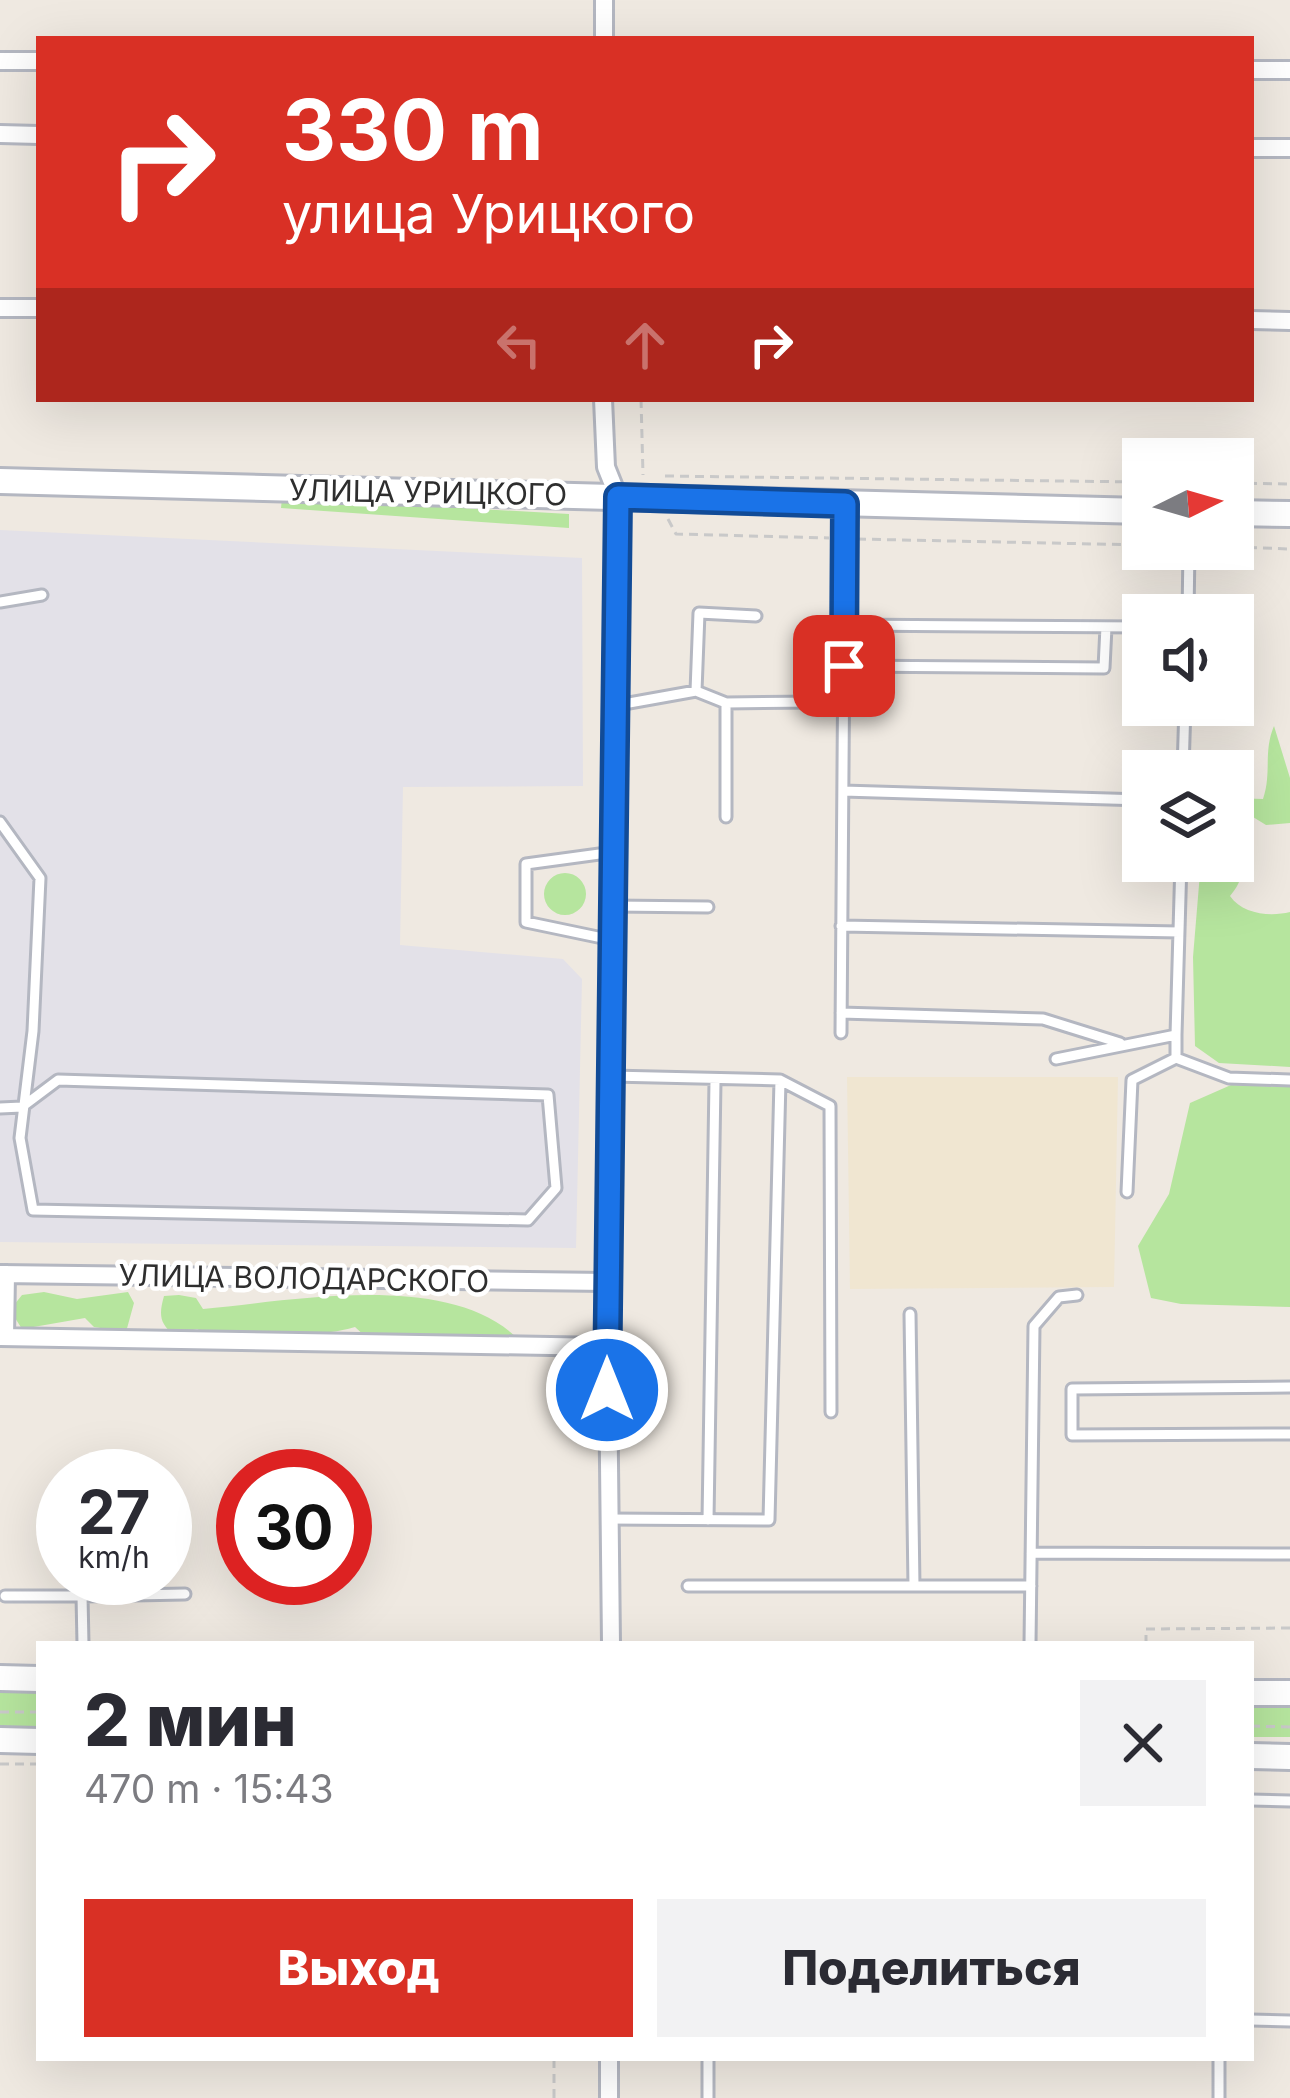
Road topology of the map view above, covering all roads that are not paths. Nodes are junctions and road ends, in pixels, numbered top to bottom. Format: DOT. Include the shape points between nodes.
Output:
graph roads {
  1 [pos="604,0"];
  2 [pos="604,36"];
  3 [pos="0,61"];
  4 [pos="36,61"];
  5 [pos="1254,70"];
  6 [pos="1290,70"];
  7 [pos="0,134"];
  8 [pos="36,135"];
  9 [pos="1254,148"];
  10 [pos="1290,148"];
  11 [pos="0,308"];
  12 [pos="36,308"];
  13 [pos="1254,320"];
  14 [pos="1290,321"];
  15 [pos="603,402"];
  16 [pos="0,481"];
  17 [pos="618,497"];
  18 [pos="845,504"];
  19 [pos="1122,511"];
  20 [pos="1254,513"];
  21 [pos="1290,514"];
  22 [pos="43,595"];
  23 [pos="0,602"];
  24 [pos="757,616"];
  25 [pos="844,625"];
  26 [pos="1106,627"];
  27 [pos="1122,627"];
  28 [pos="844,666"];
  29 [pos="697,691"];
  30 [pos="815,702"];
  31 [pos="726,703"];
  32 [pos="617,706"];
  33 [pos="843,791"];
  34 [pos="1122,799"];
  35 [pos="726,818"];
  36 [pos="0,822"];
  37 [pos="614,852"];
  38 [pos="1180,882"];
  39 [pos="613,906"];
  40 [pos="708,907"];
  41 [pos="842,926"];
  42 [pos="1179,932"];
  43 [pos="612,940"];
  44 [pos="841,1013"];
  45 [pos="841,1033"];
  46 [pos="1176,1036"];
  47 [pos="1125,1045"];
  48 [pos="1176,1058"];
  49 [pos="1056,1059"];
  50 [pos="610,1076"];
  51 [pos="780,1080"];
  52 [pos="1290,1080"];
  53 [pos="715,1081"];
  54 [pos="22,1107"];
  55 [pos="0,1108"];
  56 [pos="1127,1192"];
  57 [pos="3,1274"];
  58 [pos="607,1282"];
  59 [pos="1077,1295"];
  60 [pos="910,1314"];
  61 [pos="2,1337"];
  62 [pos="607,1347"];
  63 [pos="1290,1387"];
  64 [pos="831,1412"];
  65 [pos="1290,1434"];
  66 [pos="607,1519"];
  67 [pos="709,1520"];
  68 [pos="1031,1552"];
  69 [pos="1290,1554"];
  70 [pos="688,1586"];
  71 [pos="914,1586"];
  72 [pos="1031,1586"];
  73 [pos="5,1596"];
  74 [pos="36,1596"];
  75 [pos="82,1605"];
  76 [pos="83,1641"];
  77 [pos="611,1641"];
  78 [pos="1030,1641"];
  79 [pos="0,1678"];
  80 [pos="36,1678"];
  81 [pos="1254,1693"];
  82 [pos="1290,1694"];
  83 [pos="0,1740"];
  84 [pos="36,1741"];
  85 [pos="1254,1756"];
  86 [pos="1290,1757"];
  87 [pos="1254,1800"];
  88 [pos="1290,1801"];
  89 [pos="1254,2020"];
  90 [pos="1290,2020"];
  91 [pos="609,2061"];
  92 [pos="708,2061"];
  93 [pos="1220,2061"];
  94 [pos="608,2098"];
  95 [pos="708,2098"];
  96 [pos="1219,2098"];
  1 -- 2 [label="street"];
  3 -- 4 [label="street"];
  5 -- 6 [label="street"];
  7 -- 8 [label="street"];
  9 -- 10 [label="street"];
  11 -- 12 [label="street"];
  13 -- 14 [label="street"];
  15 -- 17 [label="street" via="606,467"];
  16 -- 17 [label="street, УЛИЦА УРИЦКОГО"];
  17 -- 18 [label="street, УЛИЦА УРИЦКОГО" via="661,487"];
  17 -- 32 [label="street"];
  18 -- 19 [label="street, УЛИЦА УРИЦКОГО"];
  18 -- 25 [label="lane"];
  20 -- 21 [label="street"];
  22 -- 23 [label="lane"];
  24 -- 29 [label="lane" via="699,614"];
  25 -- 26 [label="lane"];
  25 -- 28 [label="lane"];
  26 -- 27 [label="lane"];
  26 -- 28 [label="lane" via="1104,668"];
  28 -- 33 [label="lane"];
  29 -- 31 [label="lane"];
  29 -- 32 [label="lane"];
  30 -- 31 [label="lane"];
  31 -- 35 [label="lane"];
  32 -- 37 [label="street"];
  33 -- 34 [label="lane"];
  33 -- 41 [label="lane"];
  36 -- 54 [label="lane" via="40,878"];
  37 -- 39 [label="street"];
  37 -- 43 [label="lane" via="526,864 526,922"];
  38 -- 42 [label="lane"];
  39 -- 40 [label="lane"];
  39 -- 43 [label="street"];
  41 -- 42 [label="lane"];
  41 -- 44 [label="lane"];
  42 -- 46 [label="lane"];
  43 -- 50 [label="street"];
  44 -- 45 [label="lane"];
  44 -- 47 [label="lane" via="1043,1019"];
  46 -- 47 [label="lane"];
  46 -- 48 [label="lane"];
  47 -- 49 [label="lane"];
  48 -- 52 [label="lane" via="1228,1078"];
  48 -- 56 [label="lane" via="1132,1080"];
  50 -- 53 [label="lane"];
  50 -- 58 [label="street"];
  51 -- 53 [label="lane"];
  51 -- 64 [label="lane" via="830,1106"];
  51 -- 67 [label="lane" via="769,1520"];
  53 -- 67 [label="lane"];
  54 -- 54 [label="lane" via="58,1080 548,1095 556,1188 529,1220 33,1210"];
  54 -- 55 [label="lane"];
  57 -- 58 [label="street, УЛИЦА ВОЛОДАРСКОГО"];
  57 -- 61 [label="street"];
  58 -- 62 [label="street"];
  59 -- 68 [label="lane" via="1059,1297 1034,1326"];
  60 -- 71 [label="lane"];
  61 -- 62 [label="street"];
  62 -- 66 [label="street"];
  63 -- 65 [label="lane" via="1072,1389 1072,1436"];
  66 -- 67 [label="lane"];
  66 -- 77 [label="street"];
  68 -- 69 [label="lane"];
  68 -- 72 [label="lane"];
  70 -- 71 [label="lane"];
  71 -- 72 [label="lane"];
  72 -- 78 [label="lane"];
  73 -- 74 [label="lane"];
  75 -- 76 [label="lane"];
  79 -- 80 [label="street"];
  81 -- 82 [label="street"];
  83 -- 84 [label="street"];
  85 -- 86 [label="street"];
  87 -- 88 [label="lane"];
  89 -- 90 [label="lane"];
  91 -- 94 [label="street"];
  92 -- 95 [label="lane"];
  93 -- 96 [label="lane"];
}
